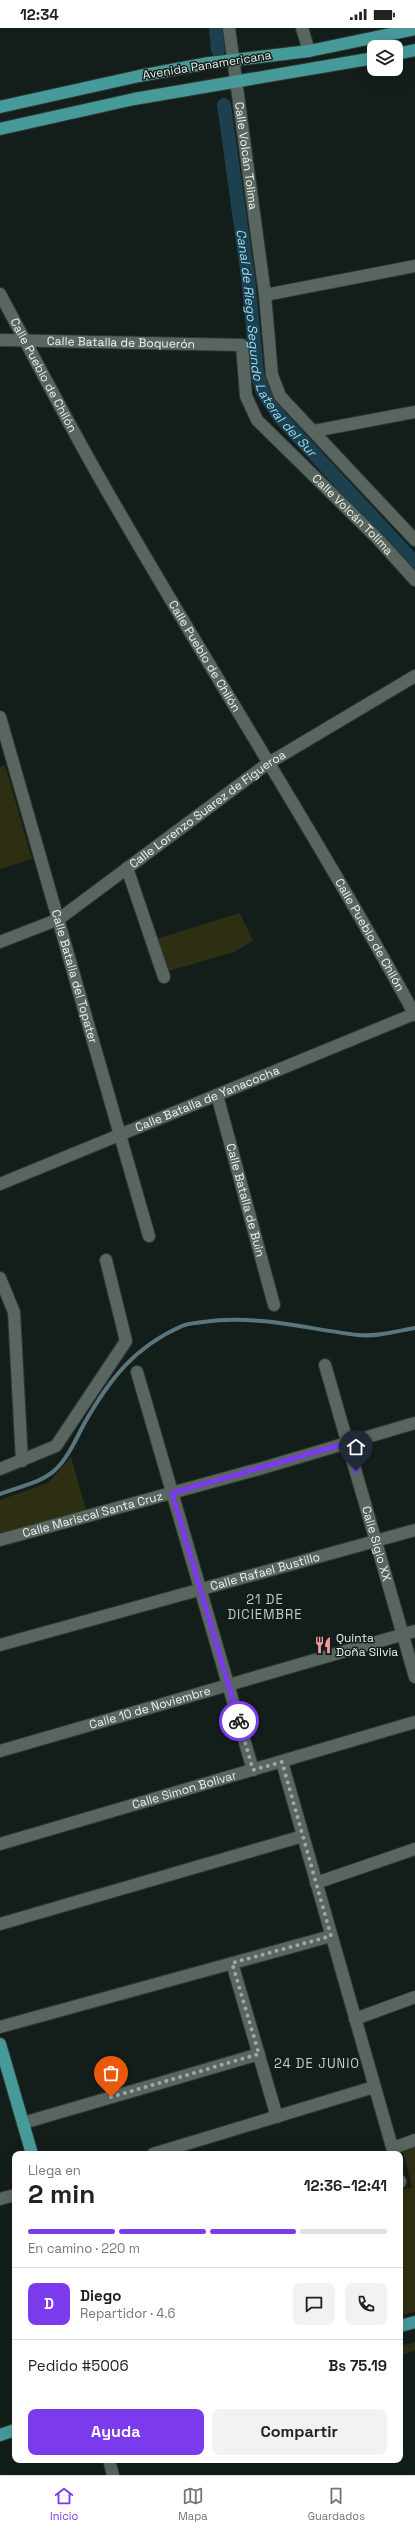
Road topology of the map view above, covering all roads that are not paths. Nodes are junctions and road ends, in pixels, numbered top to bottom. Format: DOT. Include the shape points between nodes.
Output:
graph roads {
  1 [pos="229,28"];
  2 [pos="302,28"];
  3 [pos="415,29"];
  4 [pos="415,50"];
  5 [pos="309,51"];
  6 [pos="403,53"];
  7 [pos="367,59"];
  8 [pos="232,60"];
  9 [pos="235,83"];
  10 [pos="0,107"];
  11 [pos="0,129"];
  12 [pos="415,266"];
  13 [pos="0,294"];
  14 [pos="265,295"];
  15 [pos="0,340"];
  16 [pos="25,341"];
  17 [pos="242,345"];
  18 [pos="415,412"];
  19 [pos="314,431"];
  20 [pos="415,540"];
  21 [pos="415,580"];
  22 [pos="415,676"];
  23 [pos="0,717"];
  24 [pos="267,764"];
  25 [pos="127,868"];
  26 [pos="59,919"];
  27 [pos="0,942"];
  28 [pos="164,977"];
  29 [pos="414,1010"];
  30 [pos="216,1095"];
  31 [pos="122,1136"];
  32 [pos="0,1184"];
  33 [pos="149,1236"];
  34 [pos="106,1260"];
  35 [pos="0,1278"];
  36 [pos="274,1305"];
  37 [pos="325,1366"];
  38 [pos="137,1372"];
  39 [pos="415,1423"];
  40 [pos="347,1443"];
  41 [pos="22,1461"];
  42 [pos="0,1469"];
  43 [pos="172,1493"];
  44 [pos="415,1530"];
  45 [pos="0,1540"];
  46 [pos="376,1541"];
  47 [pos="201,1590"];
  48 [pos="415,1631"];
  49 [pos="403,1634"];
  50 [pos="0,1645"];
  51 [pos="415,1676"];
  52 [pos="228,1685"];
  53 [pos="415,1722"];
  54 [pos="0,1751"];
  55 [pos="282,1762"];
  56 [pos="253,1770"];
  57 [pos="303,1836"];
  58 [pos="0,1844"];
  59 [pos="415,1849"];
  60 [pos="316,1884"];
  61 [pos="0,1924"];
  62 [pos="331,1936"];
  63 [pos="232,1963"];
  64 [pos="415,1997"];
  65 [pos="355,2019"];
  66 [pos="0,2027"];
  67 [pos="0,2044"];
  68 [pos="259,2054"];
  69 [pos="374,2087"];
  70 [pos="277,2117"];
  71 [pos="23,2123"];
  72 [pos="415,2140"];
  73 [pos="31,2151"];
  74 [pos="163,2151"];
  75 [pos="393,2151"];
  76 [pos="12,2196"];
  77 [pos="0,2199"];
  78 [pos="415,2322"];
  79 [pos="403,2325"];
  80 [pos="12,2431"];
  81 [pos="0,2435"];
  82 [pos="110,2463"];
  83 [pos="113,2475"];
  1 -- 8 [label="street, Calle Volcán Tolima"];
  2 -- 5 [label="street"];
  3 -- 5 [label="main road, Avenida Panamericana"];
  4 -- 6 [label="main road"];
  5 -- 8 [label="main road, Avenida Panamericana"];
  7 -- 9 [label="main road, Avenida Panamericana"];
  8 -- 9 [label="street, Calle Volcán Tolima"];
  8 -- 10 [label="main road, Avenida Panamericana" via="139,76"];
  9 -- 11 [label="main road, Avenida Panamericana" via="134,99"];
  9 -- 14 [label="street, Calle Volcán Tolima"];
  12 -- 14 [label="street"];
  13 -- 16 [label="street, Calle Pueblo de Chilón"];
  14 -- 19 [label="street, Calle Volcán Tolima" via="272,375 280,396"];
  15 -- 16 [label="street, Calle Batalla de Boquerón"];
  16 -- 17 [label="street, Calle Batalla de Boquerón"];
  16 -- 24 [label="street, Calle Pueblo de Chilón" via="112,501"];
  17 -- 21 [label="street, Calle Volcán Tolima" via="246,396 257,420"];
  18 -- 19 [label="street"];
  19 -- 20 [label="street, Calle Volcán Tolima"];
  22 -- 24 [label="street, Calle Lorenzo Suarez de Figueroa"];
  23 -- 26 [label="street, Calle Batalla del Topater"];
  24 -- 25 [label="street, Calle Lorenzo Suarez de Figueroa"];
  24 -- 29 [label="street, Calle Pueblo de Chilón" via="348,895"];
  25 -- 26 [label="street, Calle Lorenzo Suarez de Figueroa"];
  25 -- 28 [label="street"];
  26 -- 27 [label="street, Calle Lorenzo Suarez de Figueroa"];
  26 -- 31 [label="street, Calle Batalla del Topater"];
  29 -- 30 [label="street, Calle Batalla de Yanacocha"];
  30 -- 31 [label="street, Calle Batalla de Yanacocha"];
  30 -- 36 [label="street, Calle Batalla de Buin"];
  31 -- 32 [label="street, Calle Batalla de Yanacocha"];
  31 -- 33 [label="street, Calle Batalla del Topater"];
  34 -- 41 [label="street" via="126,1341 56,1446"];
  35 -- 41 [label="street" via="14,1312"];
  37 -- 40 [label="street, Calle Siglo XX"];
  38 -- 43 [label="street"];
  39 -- 40 [label="street, Calle Mariscal Santa Cruz"];
  40 -- 43 [label="street, Calle Mariscal Santa Cruz"];
  40 -- 46 [label="street, Calle Siglo XX"];
  41 -- 42 [label="street"];
  43 -- 45 [label="street, Calle Mariscal Santa Cruz"];
  43 -- 47 [label="street"];
  44 -- 46 [label="street, Calle Rafael Bustillo"];
  46 -- 47 [label="street, Calle Rafael Bustillo"];
  46 -- 49 [label="street, Calle Siglo XX"];
  47 -- 50 [label="street, Calle Rafael Bustillo"];
  47 -- 52 [label="street"];
  48 -- 49 [label="street, Calle 10 de Noviembre"];
  49 -- 51 [label="street, Calle Siglo XX"];
  49 -- 52 [label="street, Calle 10 de Noviembre"];
  52 -- 54 [label="street, Calle 10 de Noviembre"];
  52 -- 56 [label="street"];
  53 -- 55 [label="street, Calle Simon Bolivar"];
  55 -- 56 [label="street, Calle Simon Bolivar"];
  55 -- 57 [label="street"];
  56 -- 58 [label="street, Calle Simon Bolivar"];
  57 -- 60 [label="street"];
  57 -- 61 [label="street"];
  59 -- 60 [label="street"];
  60 -- 62 [label="street"];
  62 -- 63 [label="street"];
  62 -- 65 [label="street"];
  63 -- 66 [label="street"];
  63 -- 68 [label="street"];
  64 -- 65 [label="street"];
  65 -- 69 [label="street"];
  67 -- 71 [label="main road"];
  68 -- 70 [label="street"];
  68 -- 71 [label="street"];
  69 -- 70 [label="street"];
  69 -- 75 [label="street"];
  70 -- 74 [label="street"];
  71 -- 73 [label="main road"];
  72 -- 75 [label="street"];
  76 -- 77 [label="street"];
  78 -- 79 [label="main road"];
  80 -- 81 [label="main road"];
  82 -- 83 [label="street"];
}
